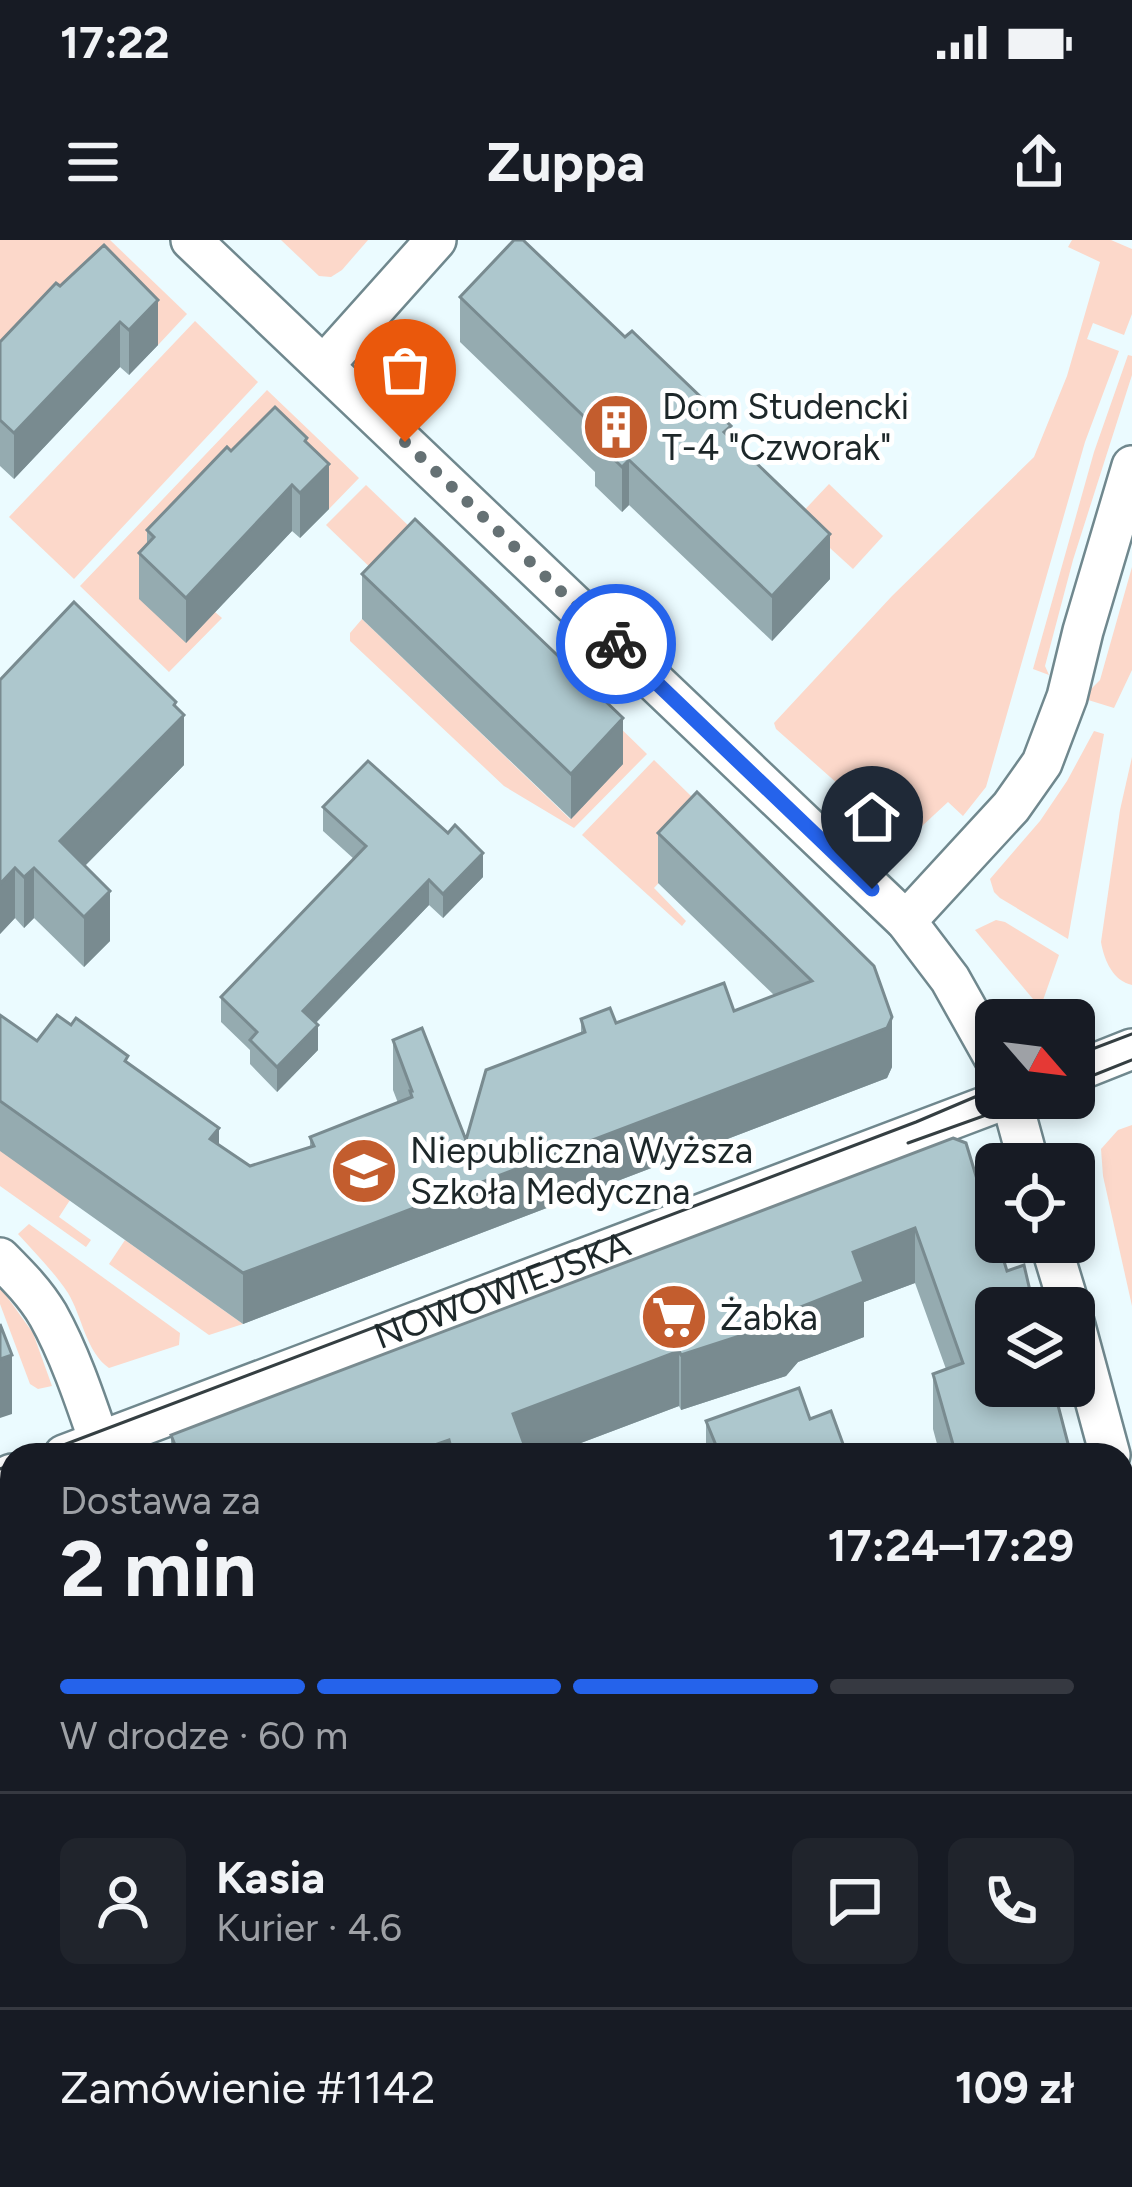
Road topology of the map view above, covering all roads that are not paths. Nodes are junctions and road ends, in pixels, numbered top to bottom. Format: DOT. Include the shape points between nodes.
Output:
graph roads {
  1 [pos="191,240"];
  2 [pos="436,240"];
  3 [pos="324,365"];
  4 [pos="1132,466"];
  5 [pos="906,921"];
  6 [pos="975,1021"];
  7 [pos="1132,1049"];
  8 [pos="1095,1064"];
  9 [pos="975,1111"];
  10 [pos="0,1258"];
  11 [pos="1095,1400"];
  12 [pos="87,1443"];
  13 [pos="110,1443"];
  14 [pos="1107,1443"];
  1 -- 3 [label="street"];
  2 -- 3 [label="street"];
  3 -- 5 [label="street"];
  4 -- 5 [label="street" via="1042,763"];
  5 -- 6 [label="street"];
  7 -- 8 [label="street"];
  9 -- 13 [label="street, NOWOWIEJSKA"];
  10 -- 12 [label="street" via="62,1342"];
  11 -- 14 [label="street"];
}
